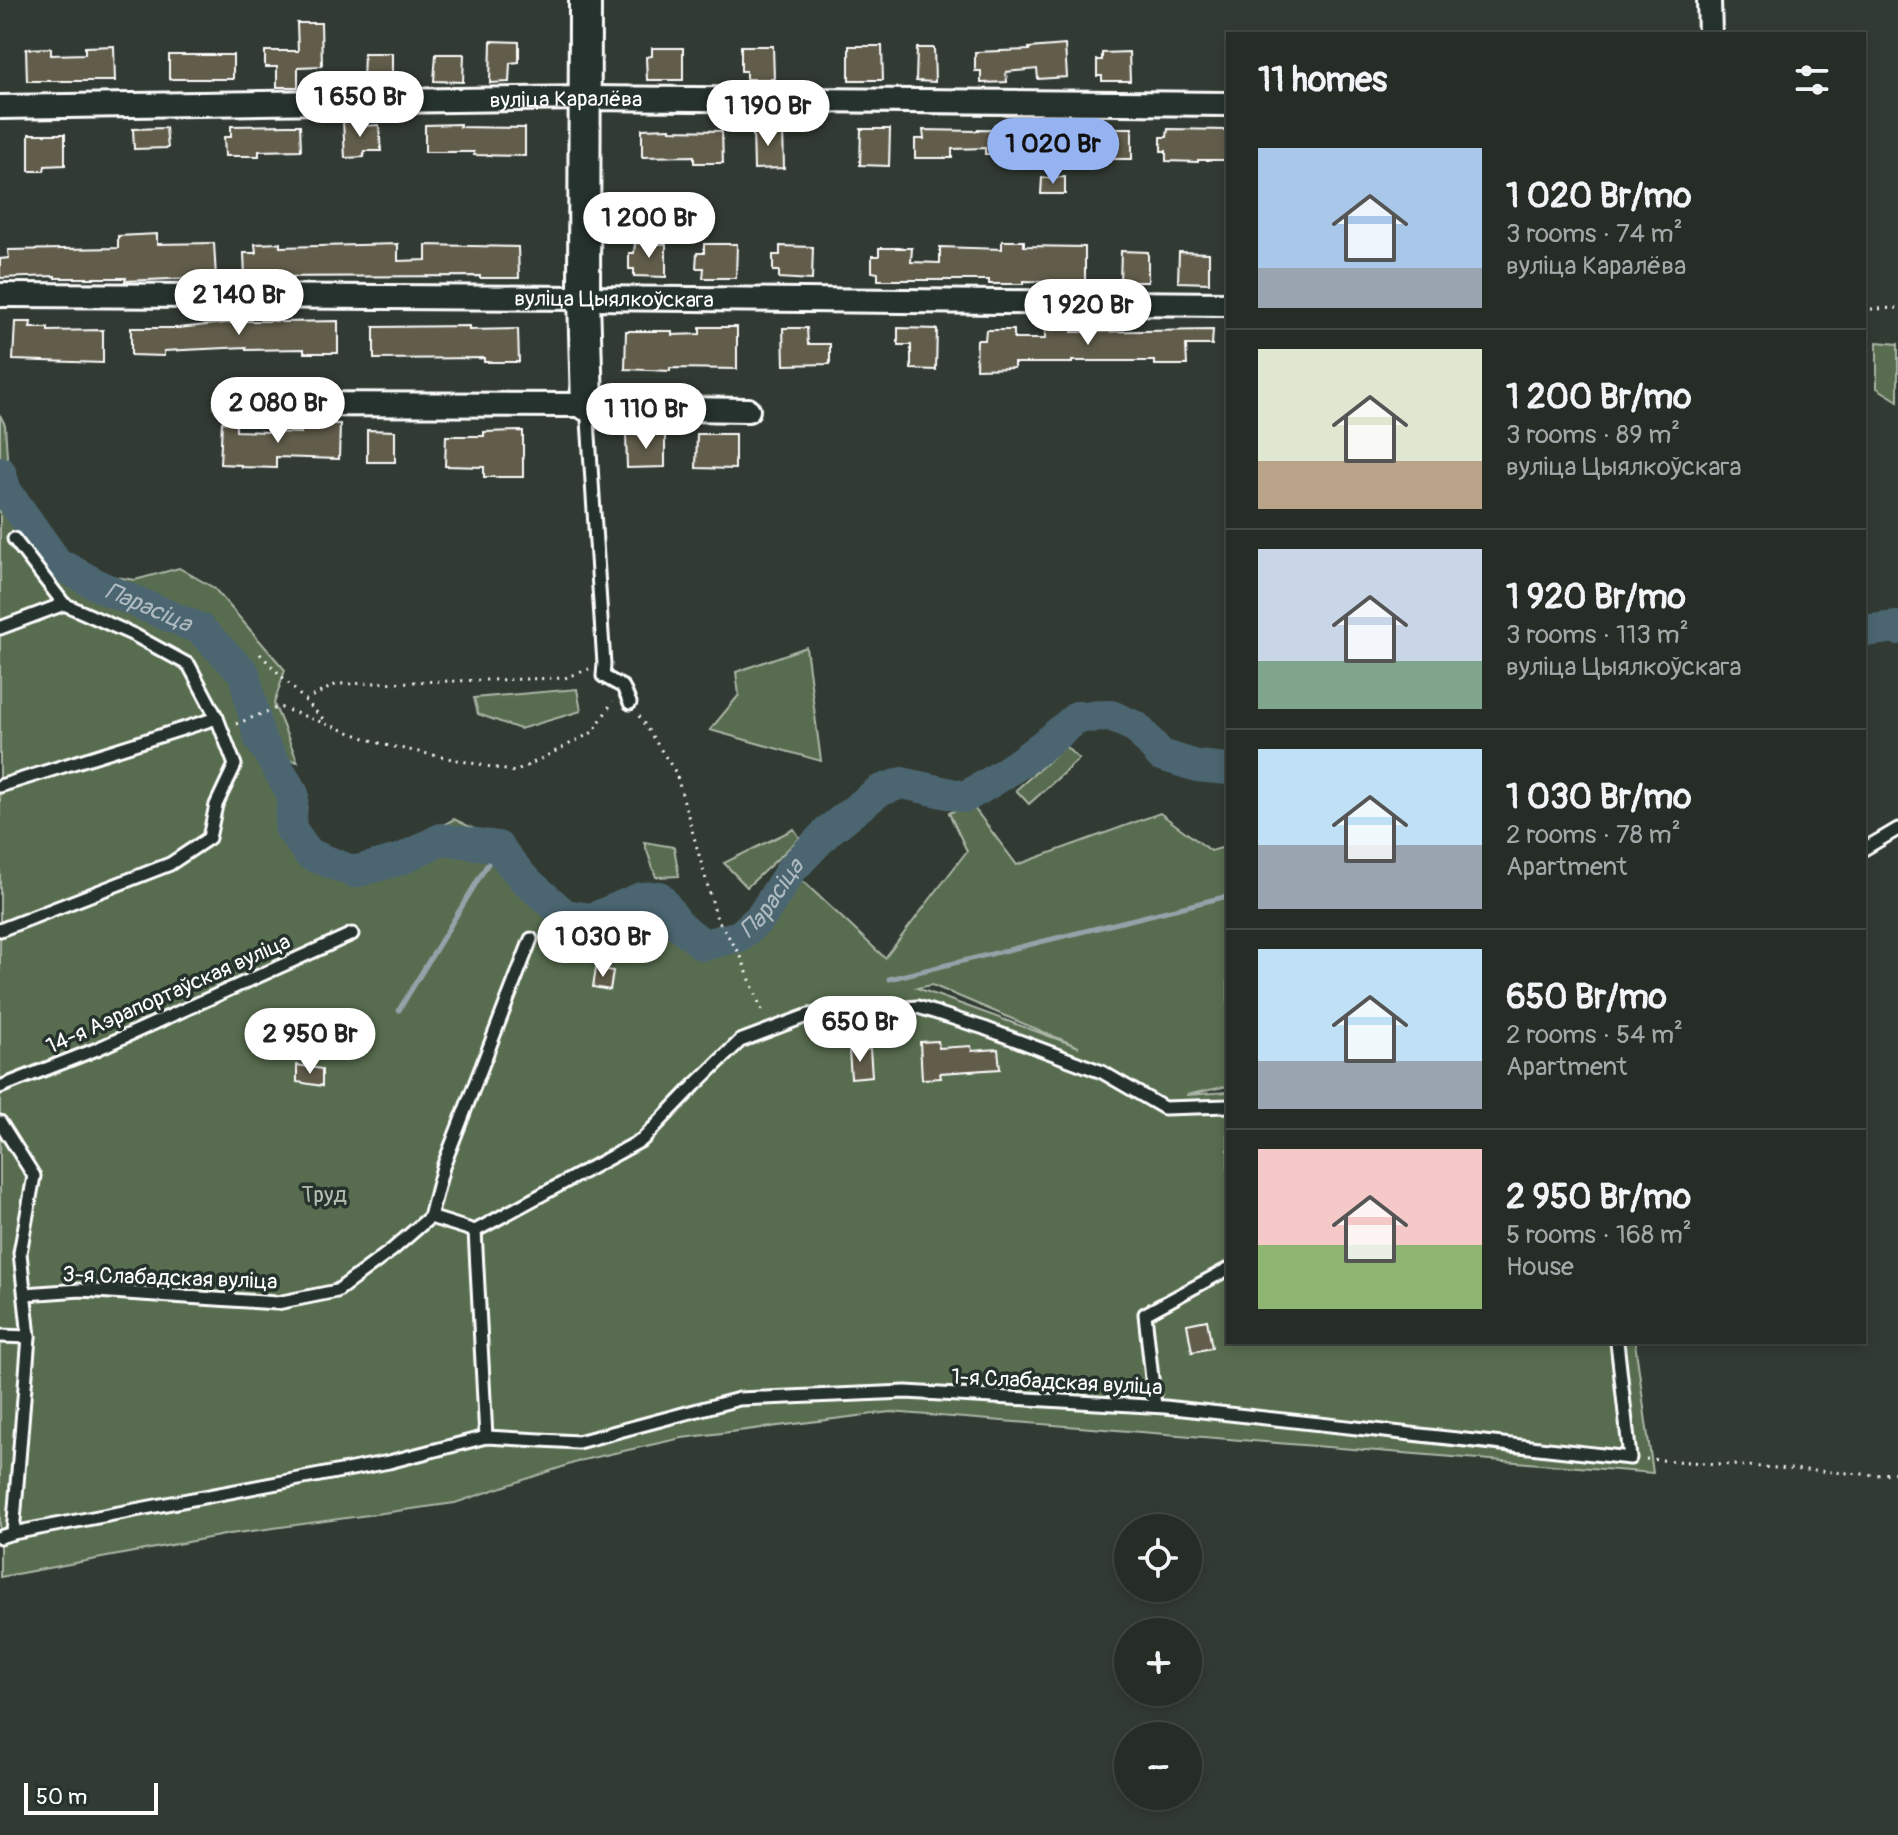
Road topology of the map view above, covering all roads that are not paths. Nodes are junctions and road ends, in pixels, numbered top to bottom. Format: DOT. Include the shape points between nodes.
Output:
graph roads {
  1 [pos="585,0"];
  2 [pos="1709,0"];
  3 [pos="1710,32"];
  4 [pos="585,98"];
  5 [pos="1226,104"];
  6 [pos="0,107"];
  7 [pos="0,295"];
  8 [pos="584,298"];
  9 [pos="1226,304"];
  10 [pos="227,404"];
  11 [pos="587,405"];
  12 [pos="748,410"];
  13 [pos="14,539"];
  14 [pos="64,604"];
  15 [pos="0,628"];
  16 [pos="630,703"];
  17 [pos="217,718"];
  18 [pos="0,786"];
  19 [pos="1898,829"];
  20 [pos="1866,848"];
  21 [pos="0,930"];
  22 [pos="352,934"];
  23 [pos="531,939"];
  24 [pos="0,1087"];
  25 [pos="1226,1106"];
  26 [pos="0,1122"];
  27 [pos="430,1217"];
  28 [pos="475,1231"];
  29 [pos="1226,1270"];
  30 [pos="25,1294"];
  31 [pos="0,1336"];
  32 [pos="29,1337"];
  33 [pos="1617,1344"];
  34 [pos="1155,1406"];
  35 [pos="486,1437"];
  36 [pos="13,1533"];
  37 [pos="0,1537"];
  1 -- 4 [label="street"];
  2 -- 3 [label="street"];
  4 -- 5 [label="street, вуліца Каралёва"];
  4 -- 6 [label="street, вуліца Каралёва"];
  4 -- 8 [label="street"];
  7 -- 8 [label="street, вуліца Цыялкоўскага"];
  8 -- 9 [label="street, вуліца Цыялкоўскага"];
  8 -- 11 [label="street"];
  10 -- 11 [label="street"];
  11 -- 12 [label="street"];
  11 -- 16 [label="lane" via="603,676 623,687"];
  13 -- 14 [label="lane"];
  14 -- 15 [label="lane"];
  14 -- 17 [label="lane" via="189,665"];
  17 -- 18 [label="lane"];
  17 -- 21 [label="lane" via="235,765 216,805 209,838 170,864"];
  19 -- 20 [label="lane"];
  22 -- 24 [label="lane, 14-я Аэрапортаўская вуліца"];
  23 -- 27 [label="lane" via="443,1167"];
  25 -- 28 [label="lane" via="1164,1108 1102,1072 918,1007 809,1015 740,1041 642,1140"];
  26 -- 30 [label="lane" via="34,1176 20,1253"];
  27 -- 28 [label="lane"];
  27 -- 30 [label="lane, 3-я Слабадская вуліца" via="337,1291 277,1303 81,1290"];
  28 -- 35 [label="lane"];
  29 -- 34 [label="lane" via="1145,1314"];
  30 -- 32 [label="lane"];
  31 -- 32 [label="lane"];
  32 -- 36 [label="lane"];
  33 -- 34 [label="lane, 1-я Слабадская вуліца" via="1630,1458"];
  34 -- 35 [label="lane, 1-я Слабадская вуліца" via="906,1392 739,1399 578,1442"];
  35 -- 36 [label="lane, 1-я Слабадская вуліца" via="389,1462"];
  36 -- 37 [label="lane, 1-я Слабадская вуліца"];
}
